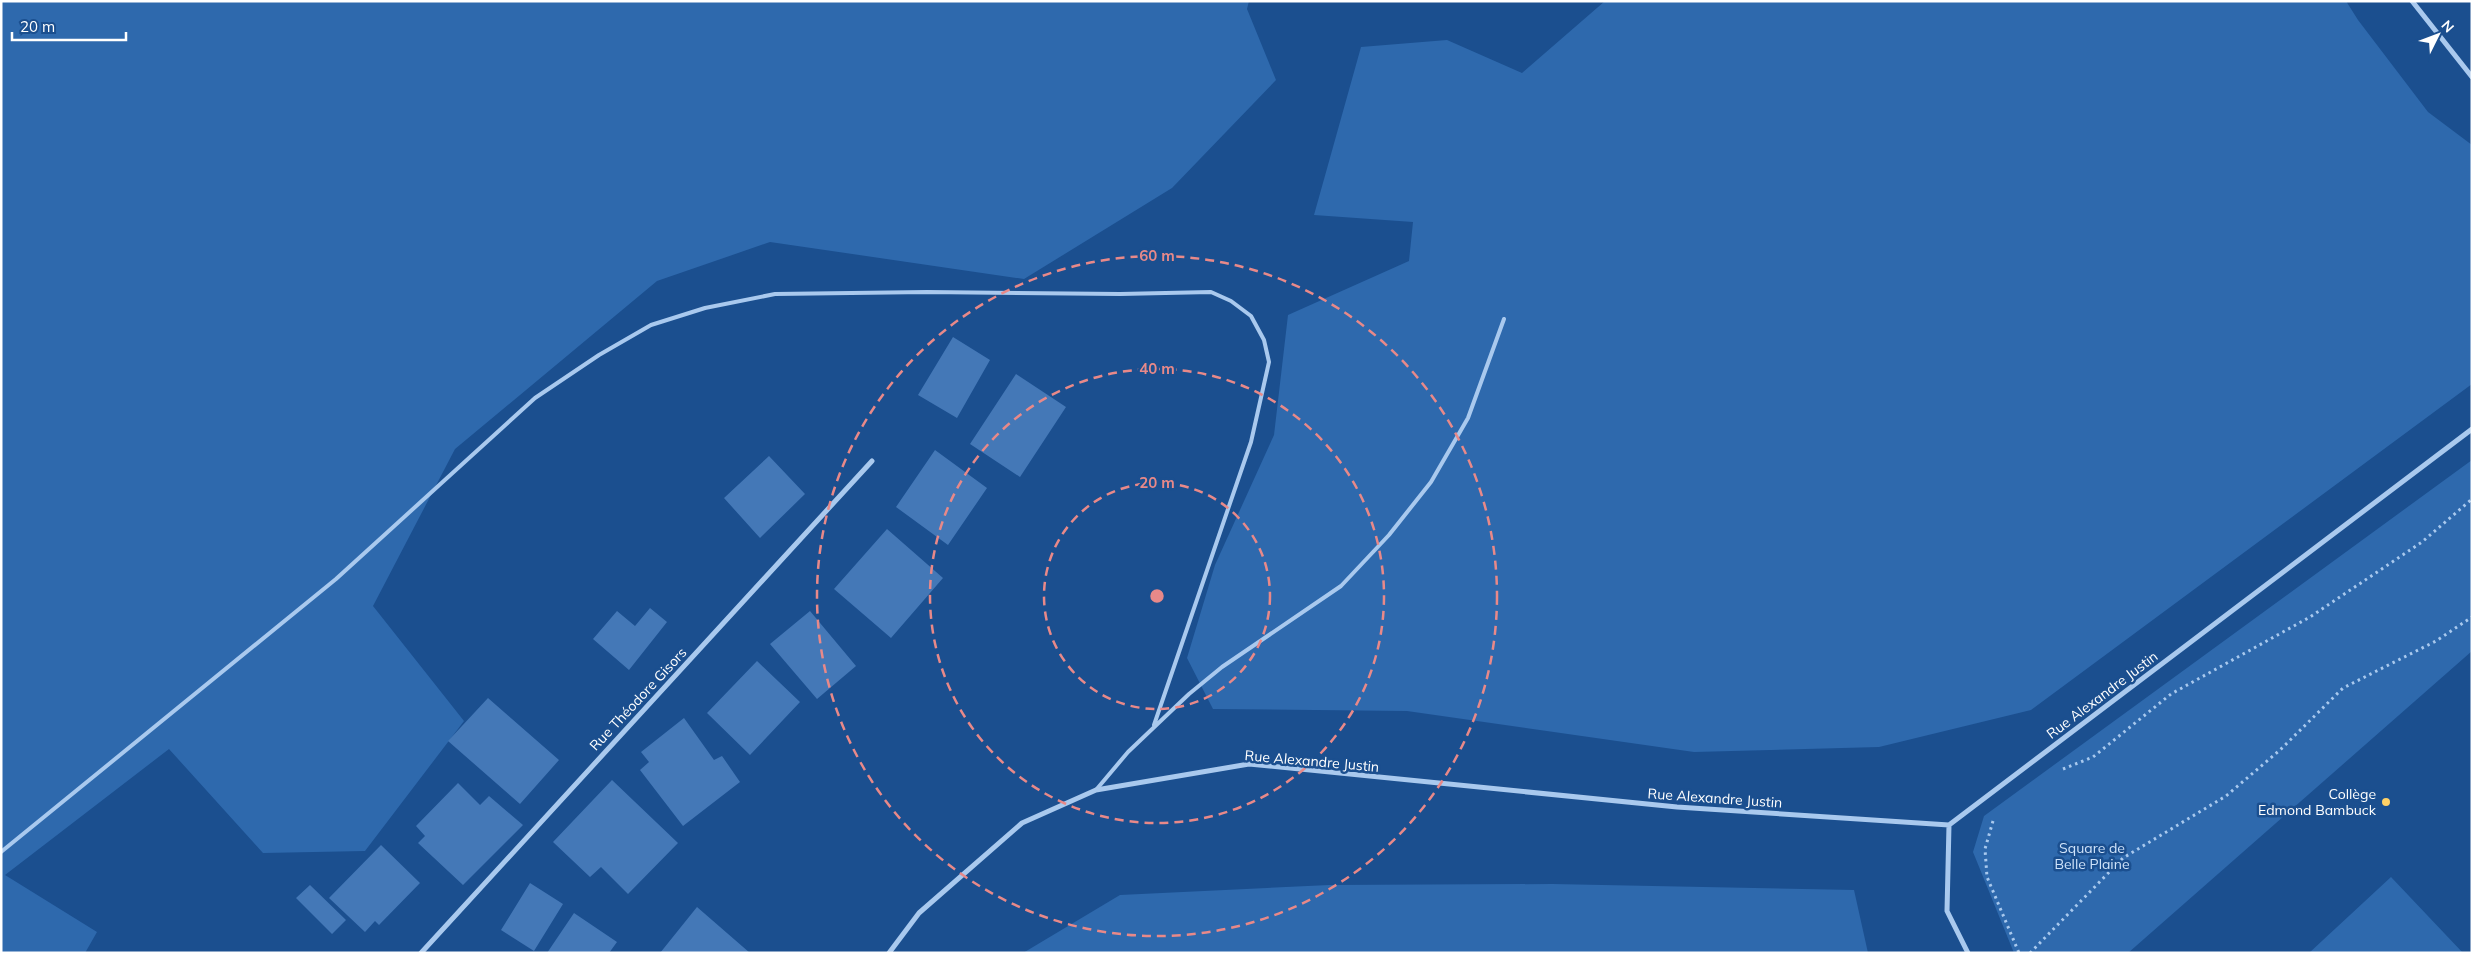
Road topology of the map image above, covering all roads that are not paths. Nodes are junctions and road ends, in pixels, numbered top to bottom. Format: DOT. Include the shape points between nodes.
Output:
graph roads {
  1 [pos="2412,1"];
  2 [pos="2472,77"];
  3 [pos="1504,319"];
  4 [pos="2472,429"];
  5 [pos="872,461"];
  6 [pos="1154,725"];
  7 [pos="1096,790"];
  8 [pos="1949,825"];
  9 [pos="1,852"];
  10 [pos="421,953"];
  11 [pos="889,953"];
  12 [pos="1968,953"];
  1 -- 2 [label="street"];
  3 -- 6 [label="lane" via="1468,418 1431,482 1389,535 1341,586 1222,667"];
  4 -- 8 [label="street, Rue Alexandre Justin"];
  5 -- 10 [label="street, Rue Théodore Gisors"];
  6 -- 7 [label="lane"];
  6 -- 9 [label="lane" via="1251,442 1269,362 1264,340 1251,316 1231,300 1211,292 775,294 705,308 651,326 535,398 336,579"];
  7 -- 8 [label="street, Rue Alexandre Justin" via="1250,764 1677,807"];
  7 -- 11 [label="street, Rue Alexandre Justin" via="1022,823 919,913"];
  8 -- 12 [label="street" via="1947,912"];
}
